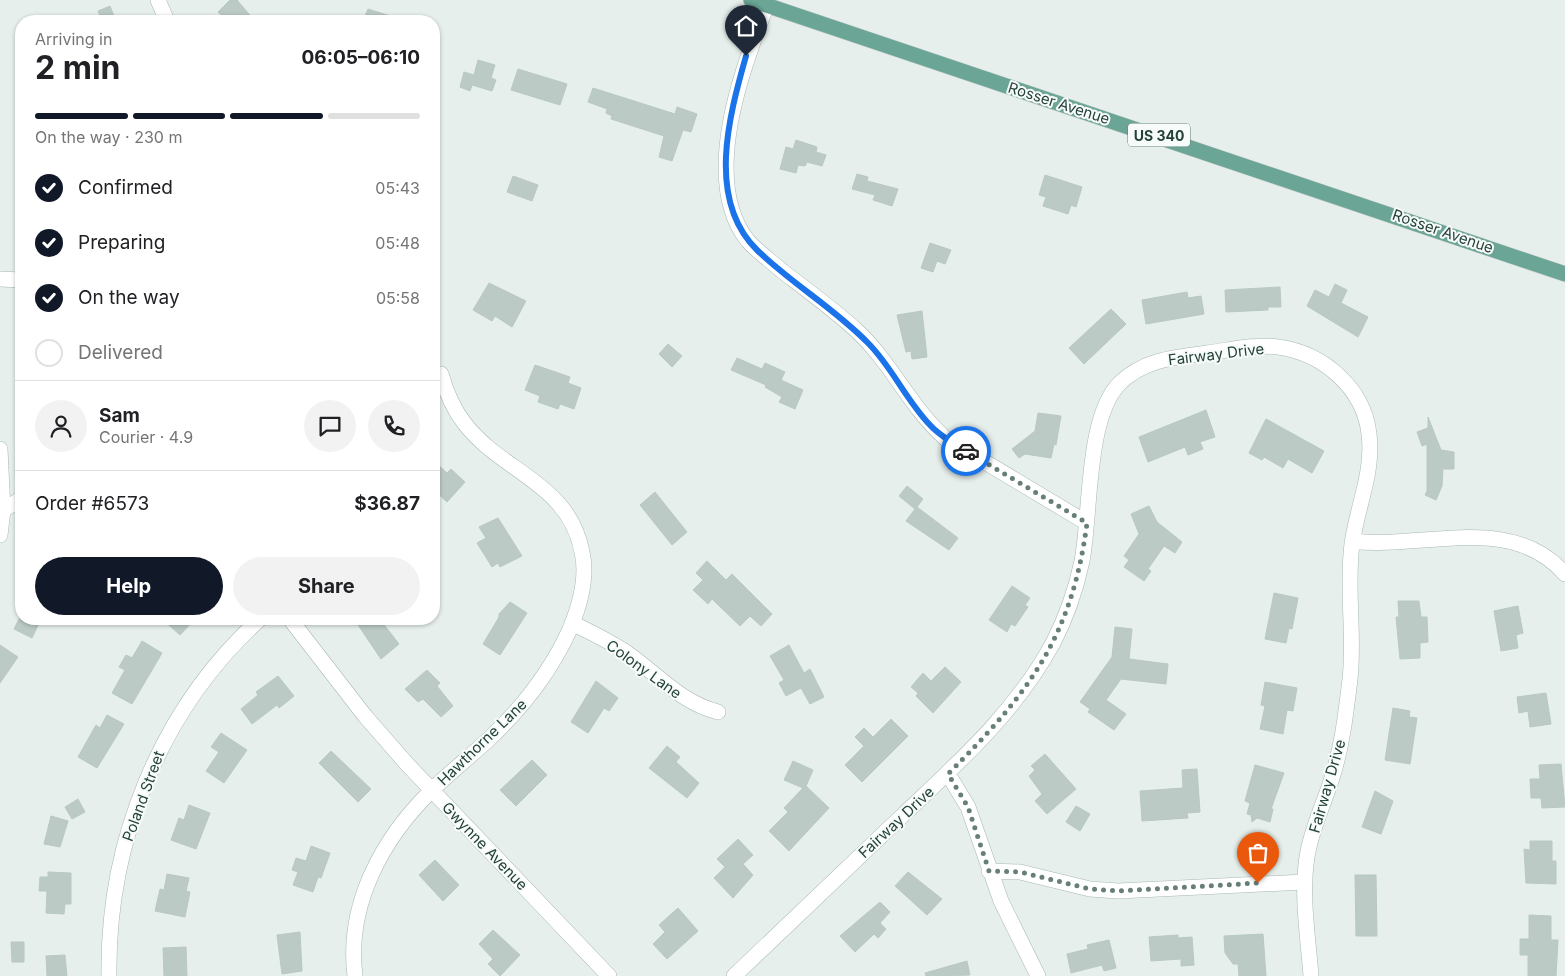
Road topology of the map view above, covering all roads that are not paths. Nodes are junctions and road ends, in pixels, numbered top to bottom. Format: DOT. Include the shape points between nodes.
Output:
graph roads {
  1 [pos="158,0"];
  2 [pos="751,0"];
  3 [pos="767,5"];
  4 [pos="164,15"];
  5 [pos="1565,274"];
  6 [pos="0,279"];
  7 [pos="15,280"];
  8 [pos="441,374"];
  9 [pos="0,449"];
  10 [pos="15,503"];
  11 [pos="1,511"];
  12 [pos="1087,523"];
  13 [pos="0,535"];
  14 [pos="1352,541"];
  15 [pos="1565,574"];
  16 [pos="572,623"];
  17 [pos="254,625"];
  18 [pos="295,625"];
  19 [pos="718,712"];
  20 [pos="948,774"];
  21 [pos="432,790"];
  22 [pos="989,871"];
  23 [pos="1305,882"];
  24 [pos="108,976"];
  25 [pos="355,976"];
  26 [pos="609,976"];
  27 [pos="734,976"];
  28 [pos="1038,976"];
  29 [pos="1311,976"];
  1 -- 4 [label="street"];
  2 -- 3 [label="main road, Rosser Avenue / US 340"];
  3 -- 5 [label="main road, Rosser Avenue / US 340"];
  3 -- 12 [label="street" via="746,56 730,127 727,193 738,225 758,251 874,349 929,424 945,438"];
  6 -- 7 [label="street"];
  8 -- 16 [label="street, Hawthorne Lane" via="450,400 466,426 543,488 571,518 579,537 585,574"];
  9 -- 11 [label="street"];
  10 -- 11 [label="street"];
  11 -- 13 [label="street"];
  12 -- 14 [label="street, Fairway Drive" via="1097,428 1102,411 1118,384 1149,364 1167,358 1279,347 1317,360 1336,372 1357,397 1366,417 1370,455"];
  12 -- 20 [label="street, Fairway Drive" via="1076,584 1054,640 1017,699"];
  14 -- 15 [label="street" via="1395,544 1444,538 1492,539 1534,550 1555,563"];
  14 -- 23 [label="street, Fairway Drive" via="1348,578 1352,634 1344,725 1332,779 1313,830"];
  16 -- 19 [label="street, Colony Lane" via="615,645 686,700"];
  16 -- 21 [label="street, Hawthorne Lane" via="560,650 528,698 491,737"];
  17 -- 24 [label="street, Poland Street" via="197,690 155,759 130,824 120,864 112,910"];
  18 -- 21 [label="street, Gwynne Avenue" via="365,716"];
  20 -- 22 [label="street" via="968,807"];
  20 -- 27 [label="street, Fairway Drive"];
  21 -- 25 [label="street, Hawthorne Lane" via="394,835 371,873 355,933"];
  21 -- 26 [label="street, Gwynne Avenue"];
  22 -- 23 [label="street" via="1020,872 1090,889 1118,891"];
  22 -- 28 [label="street"];
  23 -- 29 [label="street, Fairway Drive"];
}
